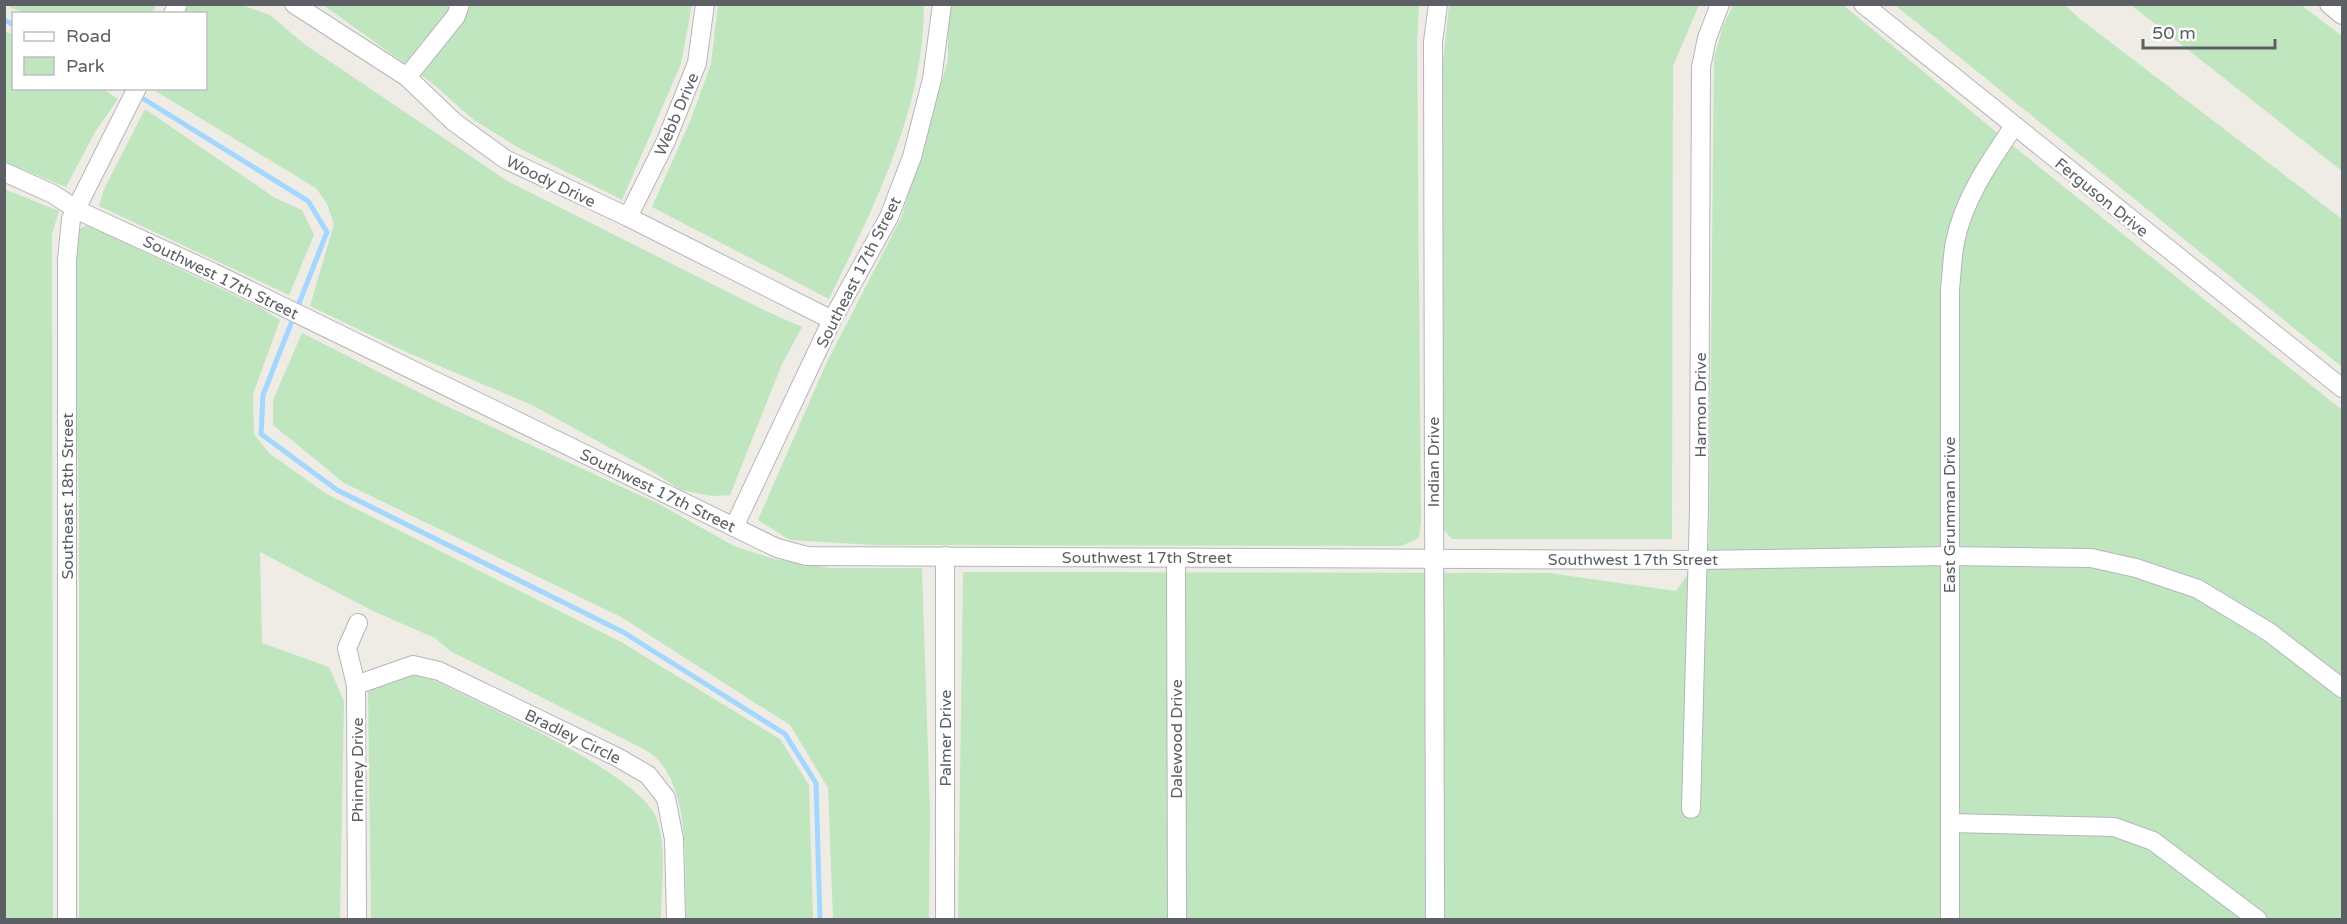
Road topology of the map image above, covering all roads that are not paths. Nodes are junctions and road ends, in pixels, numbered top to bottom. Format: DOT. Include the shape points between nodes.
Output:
graph roads {
  1 [pos="294,4"];
  2 [pos="460,4"];
  3 [pos="705,4"];
  4 [pos="942,4"];
  5 [pos="1438,4"];
  6 [pos="1720,4"];
  7 [pos="1863,4"];
  8 [pos="2329,4"];
  9 [pos="2343,15"];
  10 [pos="406,77"];
  11 [pos="136,90"];
  12 [pos="2014,126"];
  13 [pos="4,172"];
  14 [pos="77,210"];
  15 [pos="628,217"];
  16 [pos="832,320"];
  17 [pos="2343,388"];
  18 [pos="734,527"];
  19 [pos="945,556"];
  20 [pos="1948,556"];
  21 [pos="1176,558"];
  22 [pos="1433,558"];
  23 [pos="1697,560"];
  24 [pos="358,624"];
  25 [pos="356,686"];
  26 [pos="2343,688"];
  27 [pos="1691,809"];
  28 [pos="1950,823"];
  29 [pos="67,920"];
  30 [pos="357,920"];
  31 [pos="676,920"];
  32 [pos="945,920"];
  33 [pos="1177,920"];
  34 [pos="1435,920"];
  35 [pos="1950,920"];
  36 [pos="2258,920"];
  1 -- 10 [label="street, Woody Drive"];
  2 -- 10 [label="street" via="456,16"];
  3 -- 15 [label="street, Webb Drive" via="697,63 666,141"];
  4 -- 16 [label="street, Southeast 17th Street" via="932,79 912,157 889,217"];
  5 -- 22 [label="street, Indian Drive" via="1433,42"];
  6 -- 23 [label="street, Harmon Drive" via="1701,67"];
  7 -- 12 [label="street, Ferguson Drive"];
  8 -- 9 [label="street"];
  10 -- 15 [label="street, Woody Drive" via="454,122 505,159"];
  11 -- 14 [label="street, Southeast 18th Street"];
  12 -- 17 [label="street, Ferguson Drive"];
  12 -- 20 [label="street, East Grumman Drive" via="1979,178 1954,243 1950,289"];
  13 -- 14 [label="street, Southwest 17th Street" via="53,194"];
  14 -- 18 [label="street, Southwest 17th Street"];
  14 -- 29 [label="street, Southeast 18th Street" via="71,219 67,260"];
  15 -- 16 [label="street, Woody Drive"];
  16 -- 18 [label="street, Southeast 17th Street"];
  18 -- 19 [label="street, Southwest 17th Street" via="777,548 807,556"];
  19 -- 21 [label="street, Southwest 17th Street"];
  19 -- 32 [label="street, Palmer Drive"];
  20 -- 23 [label="street, Southwest 17th Street"];
  20 -- 26 [label="street, Southwest 17th Street" via="2091,558 2198,589 2270,632"];
  20 -- 28 [label="street, East Grumman Drive"];
  21 -- 22 [label="street, Southwest 17th Street"];
  21 -- 33 [label="street, Dalewood Drive"];
  22 -- 23 [label="street, Southwest 17th Street"];
  22 -- 34 [label="street, Indian Drive"];
  23 -- 27 [label="street, Harmon Drive"];
  24 -- 25 [label="street, Phinney Drive" via="347,648"];
  25 -- 30 [label="street, Phinney Drive"];
  25 -- 31 [label="street, Bradley Circle" via="413,665 439,671 617,757 648,776 666,798 674,839"];
  28 -- 35 [label="street, East Grumman Drive"];
  28 -- 36 [label="street" via="2114,827 2153,841"];
}
